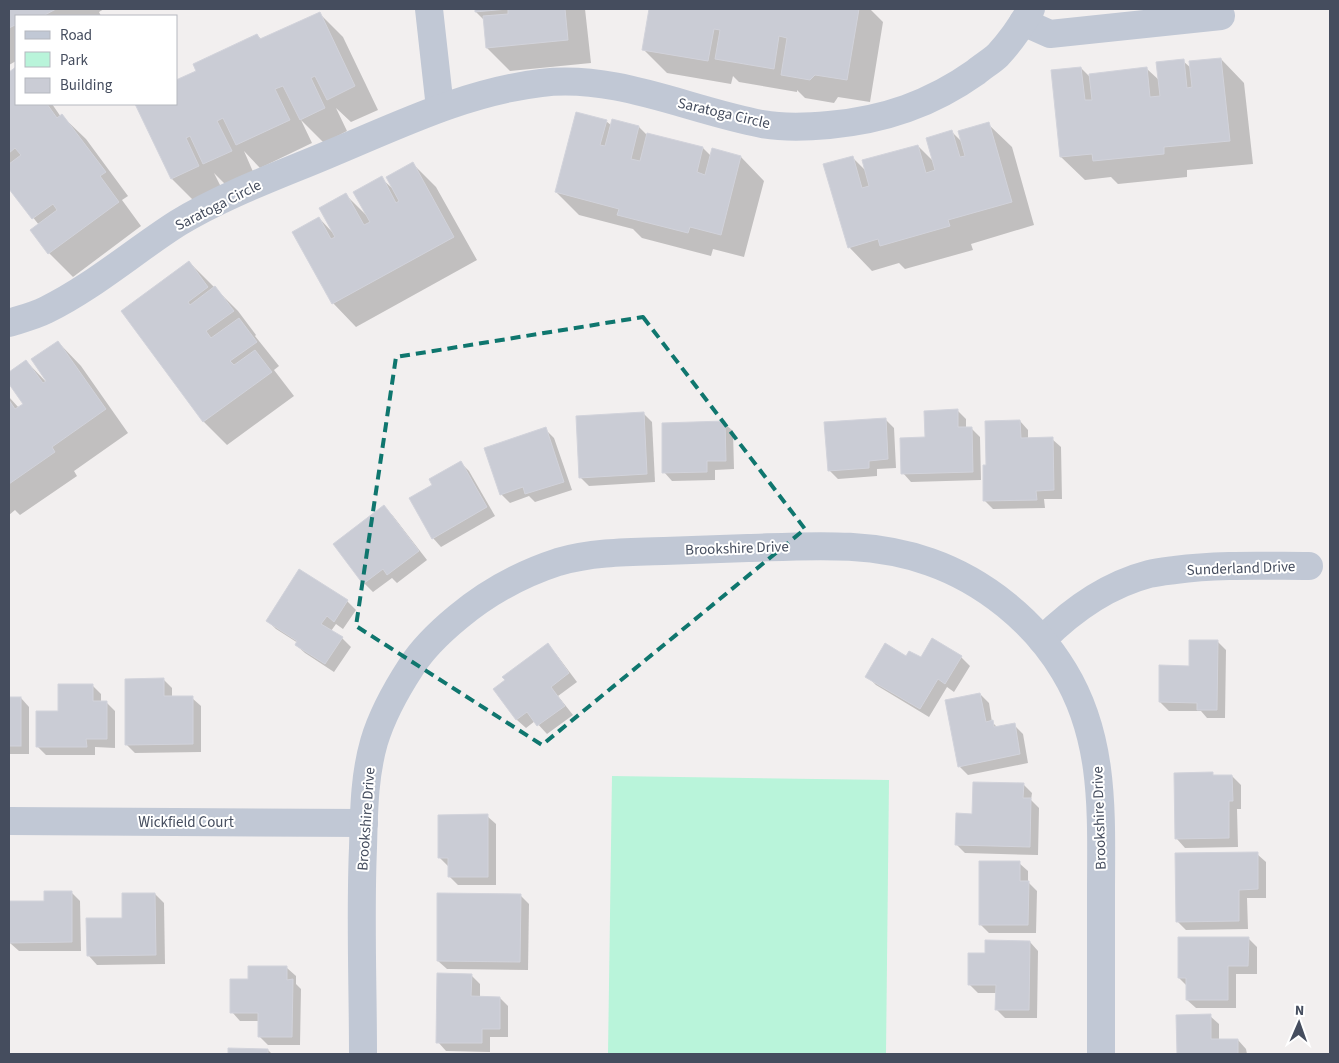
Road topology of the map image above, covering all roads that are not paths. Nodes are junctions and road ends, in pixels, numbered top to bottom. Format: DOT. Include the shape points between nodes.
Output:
graph roads {
  1 [pos="429,9"];
  2 [pos="1027,16"];
  3 [pos="1221,16"];
  4 [pos="440,108"];
  5 [pos="9,323"];
  6 [pos="1310,566"];
  7 [pos="1042,640"];
  8 [pos="9,821"];
  9 [pos="364,823"];
  10 [pos="363,1054"];
  11 [pos="1101,1054"];
  1 -- 4 [label="street"];
  2 -- 3 [label="street" via="1050,34"];
  2 -- 4 [label="street, Saratoga Circle" via="996,57 953,88 899,112 850,123 800,127 763,124 614,85 574,82 542,83 490,92"];
  4 -- 5 [label="street, Saratoga Circle" via="239,192 180,222 68,298 43,312"];
  6 -- 7 [label="street, Sunderland Drive" via="1206,566 1150,574 1091,600"];
  7 -- 9 [label="street, Brookshire Drive" via="1013,610 974,582 930,562 883,549 835,546 627,552 559,562 522,576 479,600 441,631 414,662 389,704 374,740 365,778"];
  7 -- 11 [label="street, Brookshire Drive" via="1065,672 1084,714 1097,763 1101,810"];
  8 -- 9 [label="street, Wickfield Court"];
  9 -- 10 [label="street, Brookshire Drive"];
}
